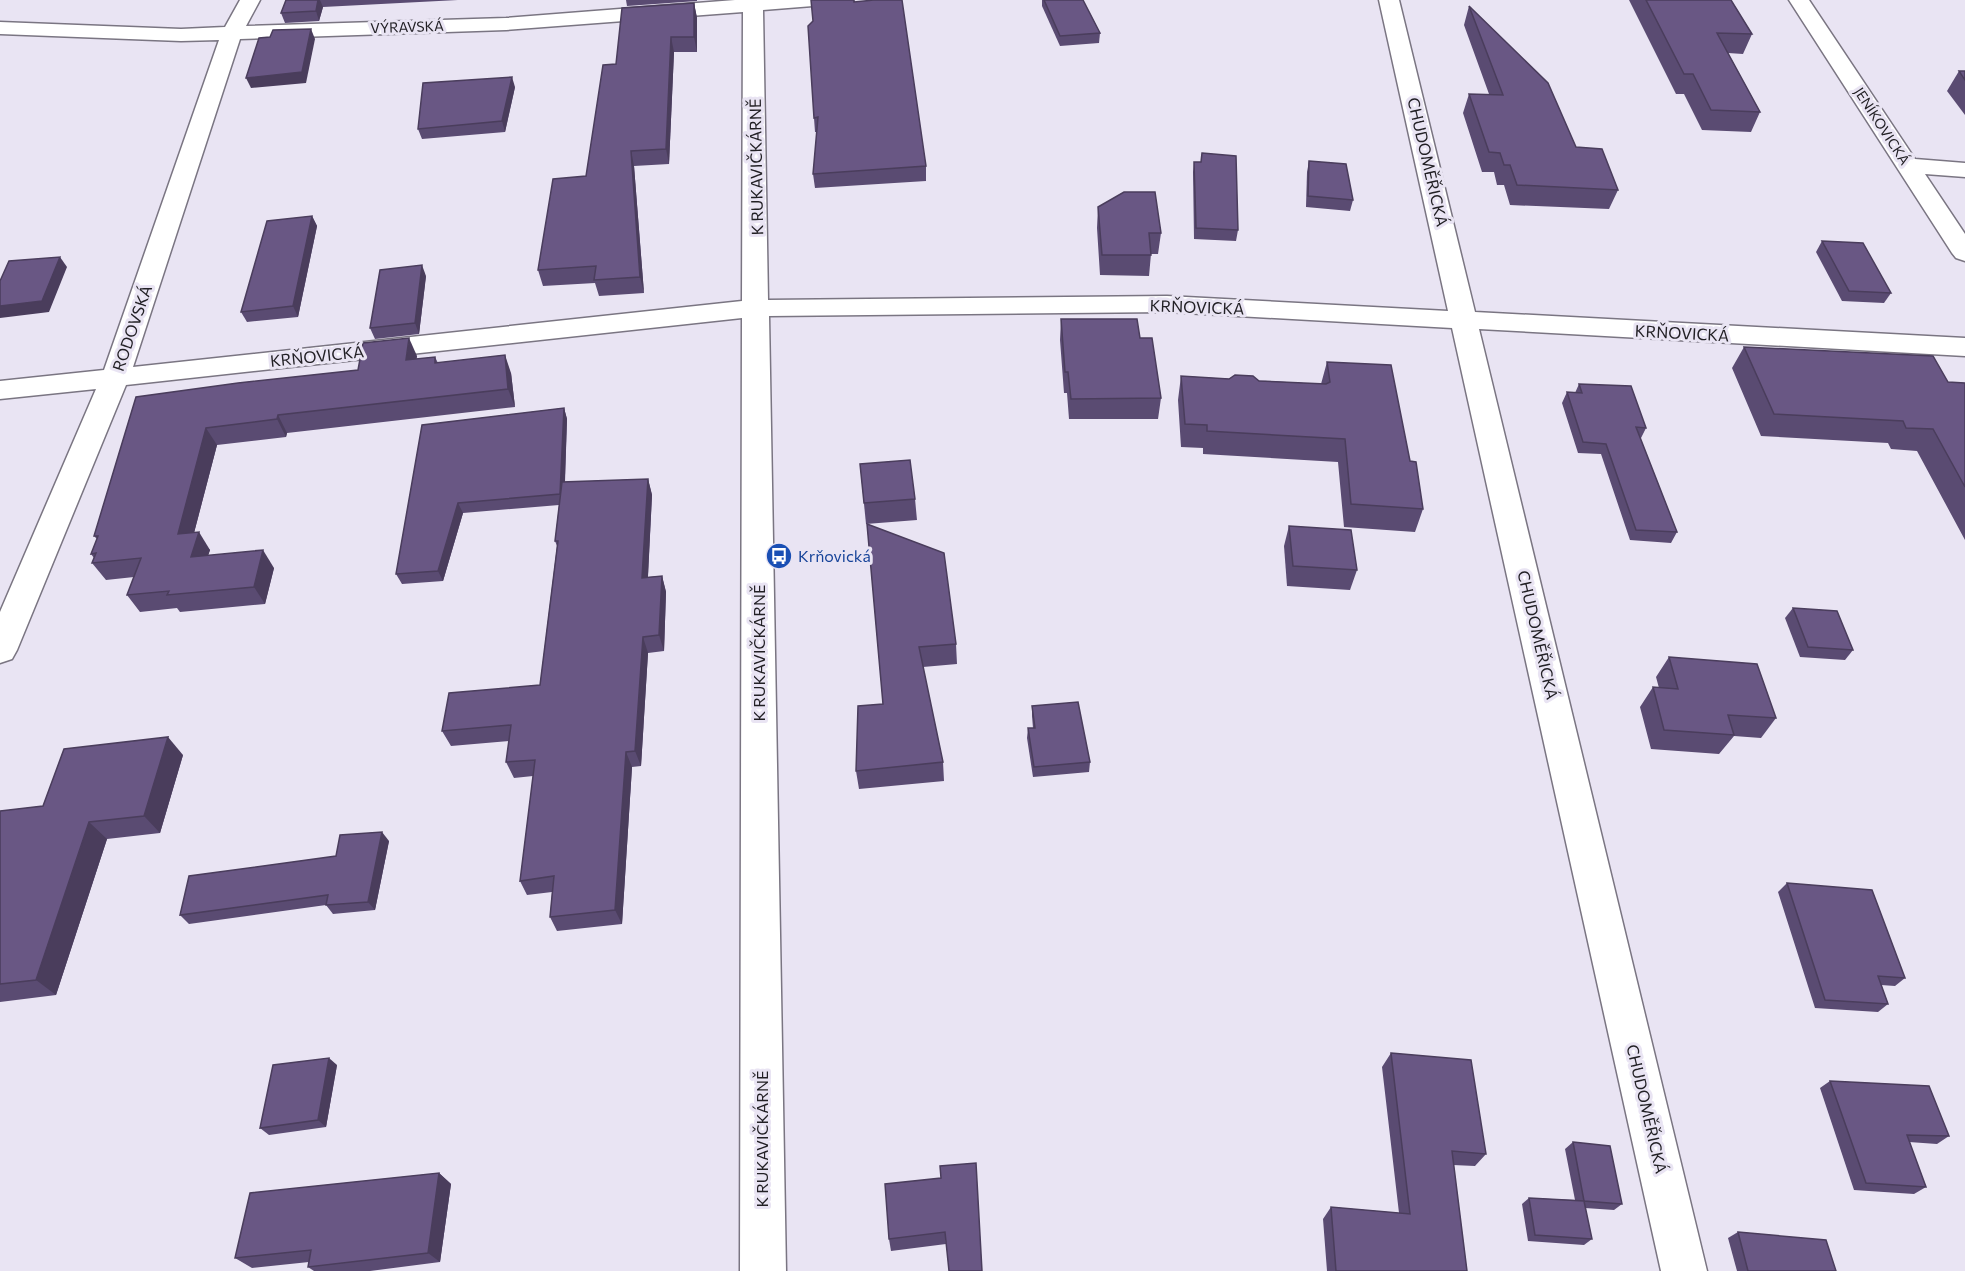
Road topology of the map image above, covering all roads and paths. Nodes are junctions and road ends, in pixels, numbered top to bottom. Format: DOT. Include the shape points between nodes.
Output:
graph roads {
  1 [pos="250,0"];
  2 [pos="813,0"];
  3 [pos="1389,0"];
  4 [pos="1799,0"];
  5 [pos="754,3"];
  6 [pos="0,28"];
  7 [pos="232,33"];
  8 [pos="1908,166"];
  9 [pos="1965,170"];
  10 [pos="1965,253"];
  11 [pos="757,308"];
  12 [pos="1466,322"];
  13 [pos="1965,347"];
  14 [pos="115,378"];
  15 [pos="0,390"];
  16 [pos="0,650"];
  17 [pos="763,1271"];
  18 [pos="1684,1271"];
  1 -- 7 [label="street, RODOVSKÁ"];
  2 -- 5 [label="street, VÝRAVSKÁ"];
  3 -- 12 [label="street, CHUDOMĚŘICKÁ"];
  4 -- 8 [label="street, JENÍKOVICKÁ"];
  5 -- 7 [label="street, VÝRAVSKÁ" via="506,24"];
  5 -- 11 [label="street, K RUKAVIČKÁRNĚ"];
  6 -- 7 [label="street, VÝRAVSKÁ" via="181,35"];
  7 -- 14 [label="street, RODOVSKÁ"];
  8 -- 9 [label="street"];
  8 -- 10 [label="street, JENÍKOVICKÁ"];
  11 -- 12 [label="street, KRŇOVICKÁ" via="1167,304"];
  11 -- 14 [label="street, KRŇOVICKÁ"];
  11 -- 17 [label="street, K RUKAVIČKÁRNĚ"];
  12 -- 13 [label="street, KRŇOVICKÁ"];
  12 -- 18 [label="street, CHUDOMĚŘICKÁ"];
  14 -- 15 [label="street, KRŇOVICKÁ"];
  14 -- 16 [label="street, RODOVSKÁ"];
}
